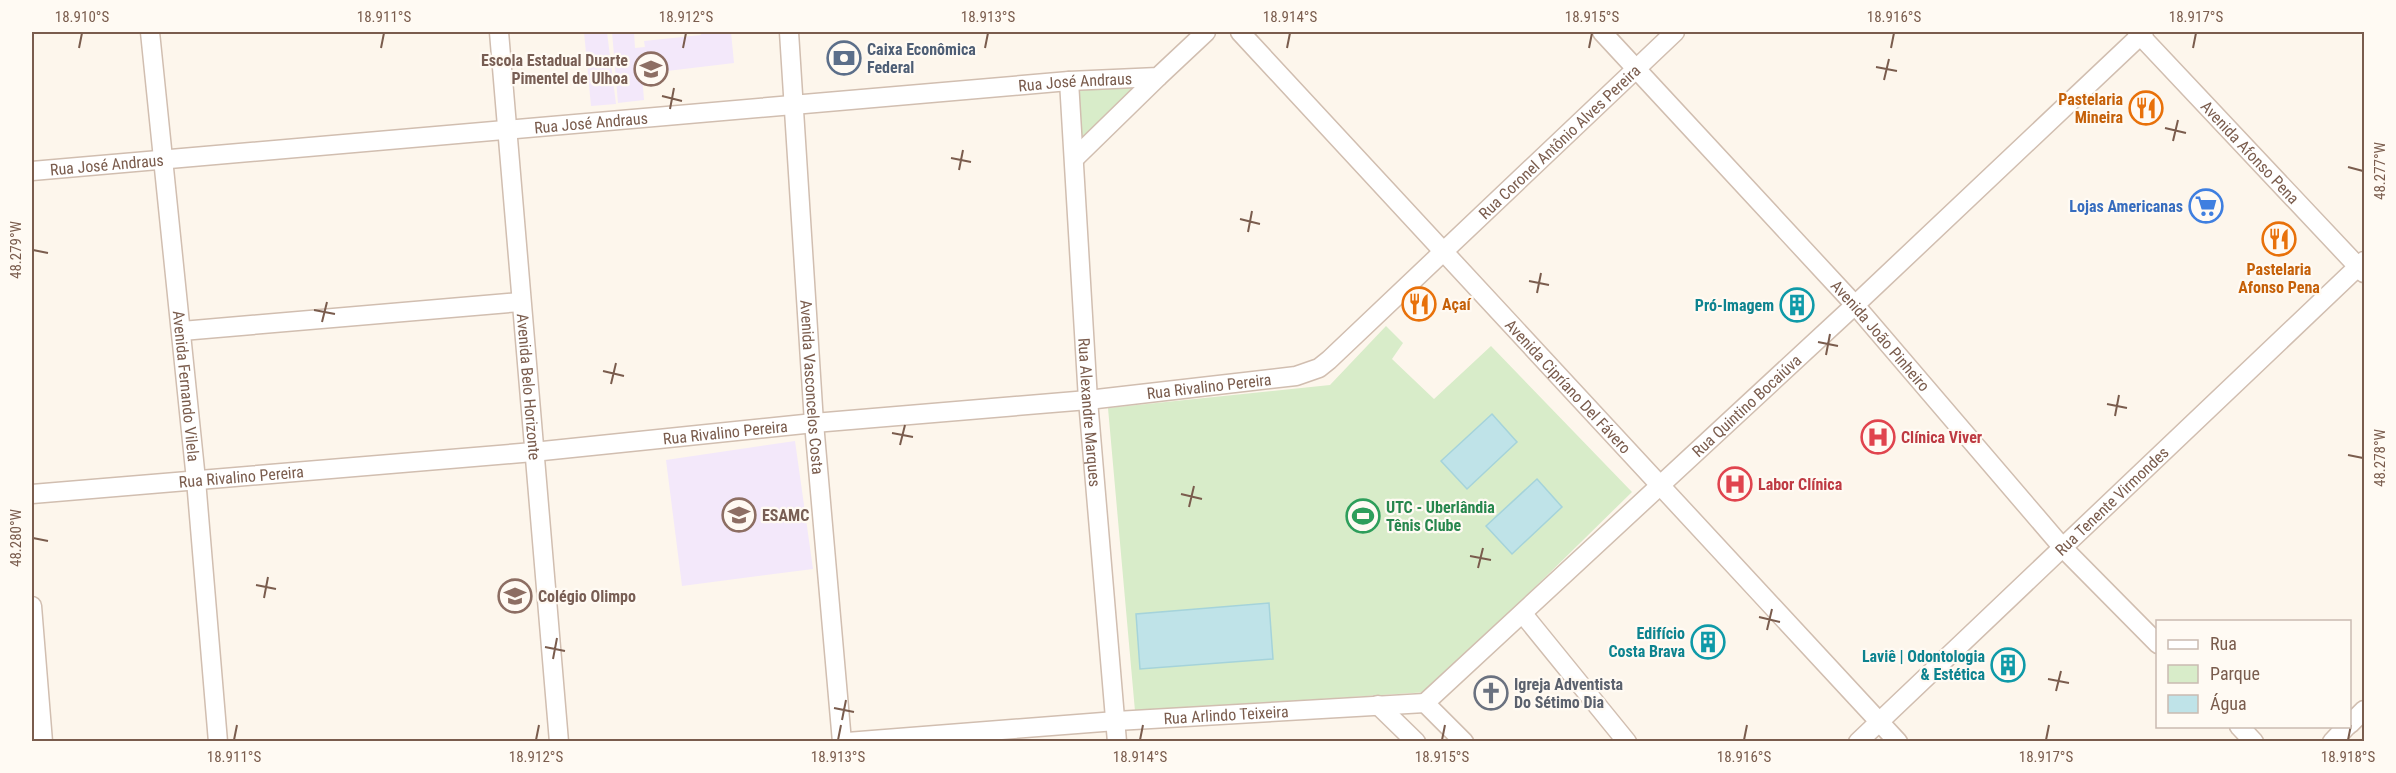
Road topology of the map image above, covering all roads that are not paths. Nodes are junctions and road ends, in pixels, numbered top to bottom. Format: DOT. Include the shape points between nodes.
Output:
graph roads {
  1 [pos="150,32"];
  2 [pos="499,32"];
  3 [pos="789,32"];
  4 [pos="1206,32"];
  5 [pos="1240,32"];
  6 [pos="1602,32"];
  7 [pos="1675,32"];
  8 [pos="2140,33"];
  9 [pos="1636,69"];
  10 [pos="1158,76"];
  11 [pos="1068,81"];
  12 [pos="795,104"];
  13 [pos="508,128"];
  14 [pos="1075,158"];
  15 [pos="164,159"];
  16 [pos="32,171"];
  17 [pos="1443,250"];
  18 [pos="2363,267"];
  19 [pos="520,302"];
  20 [pos="1855,305"];
  21 [pos="182,331"];
  22 [pos="1088,400"];
  23 [pos="814,423"];
  24 [pos="533,452"];
  25 [pos="196,480"];
  26 [pos="1659,484"];
  27 [pos="32,494"];
  28 [pos="2063,548"];
  29 [pos="32,606"];
  30 [pos="1523,614"];
  31 [pos="2156,643"];
  32 [pos="1425,703"];
  33 [pos="1378,705"];
  34 [pos="2364,710"];
  35 [pos="1116,720"];
  36 [pos="1879,722"];
  37 [pos="2351,722"];
  38 [pos="2241,728"];
  39 [pos="2345,728"];
  40 [pos="1412,740"];
  41 [pos="43,741"];
  42 [pos="218,741"];
  43 [pos="559,741"];
  44 [pos="842,741"];
  45 [pos="847,741"];
  46 [pos="1118,741"];
  47 [pos="1464,741"];
  48 [pos="1627,741"];
  49 [pos="1858,741"];
  50 [pos="1898,741"];
  51 [pos="2254,741"];
  52 [pos="2332,741"];
  1 -- 15 [label="street, Avenida Fernando Vilela"];
  2 -- 13 [label="street, Avenida Belo Horizonte"];
  3 -- 12 [label="street, Avenida Vasconcelos Costa"];
  4 -- 10 [label="street"];
  5 -- 17 [label="street, Avenida Cipríano Del Fávero"];
  6 -- 9 [label="street, Avenida João Pinheiro"];
  7 -- 9 [label="street, Rua Coronel Antônio Alves Pereira"];
  8 -- 18 [label="street, Avenida Afonso Pena"];
  8 -- 20 [label="street, Rua Quintino Bocaiúva"];
  9 -- 17 [label="street, Rua Coronel Antônio Alves Pereira"];
  9 -- 20 [label="street, Avenida João Pinheiro"];
  10 -- 11 [label="street, Rua José Andraus"];
  10 -- 14 [label="street"];
  11 -- 12 [label="street, Rua José Andraus"];
  11 -- 14 [label="street, Rua Alexandre Marques"];
  12 -- 13 [label="street, Rua José Andraus"];
  12 -- 23 [label="street, Avenida Vasconcelos Costa"];
  13 -- 15 [label="street, Rua José Andraus"];
  13 -- 19 [label="street, Avenida Belo Horizonte"];
  14 -- 22 [label="street, Rua Alexandre Marques"];
  15 -- 16 [label="street, Rua José Andraus"];
  15 -- 21 [label="street, Avenida Fernando Vilela"];
  17 -- 22 [label="street, Rua Rivalino Pereira" via="1329,360 1308,373"];
  17 -- 26 [label="street, Avenida Cipríano Del Fávero"];
  18 -- 28 [label="street, Rua Tenente Virmondes"];
  19 -- 21 [label="street"];
  19 -- 24 [label="street, Avenida Belo Horizonte"];
  20 -- 26 [label="street, Rua Quintino Bocaiúva"];
  20 -- 28 [label="street, Avenida João Pinheiro"];
  21 -- 25 [label="street, Avenida Fernando Vilela"];
  22 -- 23 [label="street, Rua Rivalino Pereira"];
  22 -- 35 [label="street, Rua Alexandre Marques"];
  23 -- 24 [label="street, Rua Rivalino Pereira"];
  23 -- 44 [label="street, Avenida Vasconcelos Costa"];
  24 -- 25 [label="street, Rua Rivalino Pereira"];
  24 -- 43 [label="street, Avenida Belo Horizonte"];
  25 -- 27 [label="street, Rua Rivalino Pereira"];
  25 -- 42 [label="street, Avenida Fernando Vilela"];
  26 -- 30 [label="street, Rua Quintino Bocaiúva"];
  26 -- 36 [label="street, Avenida Cipríano Del Fávero"];
  28 -- 31 [label="street, Avenida João Pinheiro"];
  28 -- 36 [label="street, Rua Tenente Virmondes"];
  29 -- 41 [label="street"];
  30 -- 32 [label="street, Rua Quintino Bocaiúva"];
  30 -- 48 [label="street"];
  32 -- 33 [label="street, Rua Arlindo Teixeira"];
  32 -- 47 [label="street"];
  33 -- 35 [label="street, Rua Arlindo Teixeira"];
  33 -- 40 [label="street"];
  34 -- 37 [label="street"];
  35 -- 45 [label="street, Rua Arlindo Teixeira"];
  35 -- 46 [label="street, Rua Alexandre Marques"];
  36 -- 49 [label="street, Rua Tenente Virmondes"];
  36 -- 50 [label="street, Avenida Cipríano Del Fávero"];
  38 -- 51 [label="street"];
  39 -- 52 [label="street"];
}
